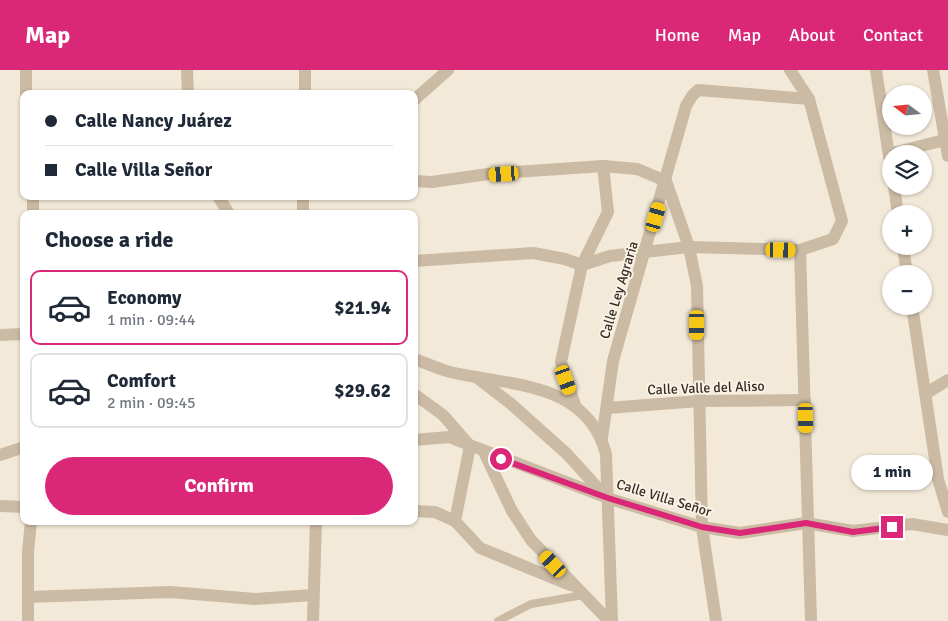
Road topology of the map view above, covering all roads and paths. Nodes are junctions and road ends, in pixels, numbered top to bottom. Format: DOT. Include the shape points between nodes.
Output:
graph roads {
  1 [pos="26,70"];
  2 [pos="187,70"];
  3 [pos="305,70"];
  4 [pos="448,70"];
  5 [pos="790,70"];
  6 [pos="876,70"];
  7 [pos="933,70"];
  8 [pos="26,90"];
  9 [pos="188,90"];
  10 [pos="305,90"];
  11 [pos="418,96"];
  12 [pos="809,100"];
  13 [pos="947,139"];
  14 [pos="888,145"];
  15 [pos="924,145"];
  16 [pos="948,156"];
  17 [pos="603,166"];
  18 [pos="418,181"];
  19 [pos="666,181"];
  20 [pos="689,247"];
  21 [pos="800,250"];
  22 [pos="646,252"];
  23 [pos="418,262"];
  24 [pos="582,265"];
  25 [pos="913,315"];
  26 [pos="20,334"];
  27 [pos="0,335"];
  28 [pos="418,361"];
  29 [pos="476,377"];
  30 [pos="948,380"];
  31 [pos="925,394"];
  32 [pos="418,397"];
  33 [pos="805,400"];
  34 [pos="700,401"];
  35 [pos="575,405"];
  36 [pos="607,408"];
  37 [pos="602,438"];
  38 [pos="418,440"];
  39 [pos="470,446"];
  40 [pos="20,448"];
  41 [pos="484,452"];
  42 [pos="0,455"];
  43 [pos="608,498"];
  44 [pos="0,506"];
  45 [pos="20,507"];
  46 [pos="418,511"];
  47 [pos="948,512"];
  48 [pos="455,521"];
  49 [pos="806,523"];
  50 [pos="31,525"];
  51 [pos="316,525"];
  52 [pos="702,527"];
  53 [pos="948,530"];
  54 [pos="580,591"];
  55 [pos="313,595"];
  56 [pos="28,597"];
  57 [pos="28,621"];
  58 [pos="313,621"];
  59 [pos="498,621"];
  60 [pos="611,621"];
  61 [pos="716,621"];
  62 [pos="811,621"];
  1 -- 8 [label="street"];
  2 -- 9 [label="street"];
  3 -- 10 [label="street"];
  4 -- 11 [label="street"];
  5 -- 12 [label="street"];
  6 -- 14 [label="street"];
  7 -- 13 [label="street"];
  12 -- 19 [label="street, Calle Ley Agraria" via="698,90 686,106"];
  12 -- 21 [label="street" via="842,222 833,240"];
  13 -- 15 [label="street"];
  13 -- 16 [label="street"];
  17 -- 18 [label="street"];
  17 -- 19 [label="street" via="637,169"];
  17 -- 24 [label="street" via="608,212"];
  19 -- 20 [label="street"];
  19 -- 22 [label="street, Calle Ley Agraria"];
  20 -- 21 [label="street"];
  20 -- 22 [label="street"];
  20 -- 34 [label="street" via="697,286"];
  21 -- 33 [label="street"];
  22 -- 24 [label="street" via="610,256"];
  22 -- 36 [label="street, Calle Ley Agraria" via="613,361"];
  23 -- 24 [label="street" via="533,253 565,258"];
  24 -- 35 [label="street" via="561,362"];
  25 -- 31 [label="street"];
  26 -- 27 [label="street"];
  28 -- 29 [label="street, Calle Villa Señor" via="448,372"];
  29 -- 35 [label="street, Calle Villa Señor" via="526,386"];
  29 -- 43 [label="street, Calle Villa Señor" via="567,454"];
  30 -- 31 [label="street"];
  31 -- 47 [label="street" via="938,479"];
  32 -- 39 [label="street" via="443,415"];
  33 -- 34 [label="street, Calle Valle del Aliso"];
  33 -- 49 [label="street"];
  34 -- 36 [label="street, Calle Valle del Aliso"];
  34 -- 52 [label="street"];
  35 -- 37 [label="street, Calle Villa Señor"];
  36 -- 37 [label="street, Calle Ley Agraria"];
  37 -- 43 [label="street"];
  38 -- 39 [label="street" via="449,437"];
  39 -- 41 [label="street"];
  39 -- 48 [label="street"];
  40 -- 42 [label="street"];
  41 -- 43 [label="street"];
  41 -- 54 [label="street" via="512,511 530,540"];
  43 -- 52 [label="street, Calle Villa Señor"];
  43 -- 60 [label="street"];
  44 -- 45 [label="street"];
  46 -- 48 [label="street" via="434,512"];
  48 -- 54 [label="street" via="480,548"];
  49 -- 52 [label="street, Calle Villa Señor" via="740,533"];
  49 -- 53 [label="street, Calle Villa Señor" via="853,532 912,524"];
  49 -- 62 [label="street"];
  50 -- 56 [label="street"];
  51 -- 55 [label="street"];
  52 -- 61 [label="street"];
  54 -- 59 [label="lane" via="531,604"];
  54 -- 60 [label="street"];
  55 -- 56 [label="street" via="255,599 170,592"];
  55 -- 58 [label="street"];
  56 -- 57 [label="street"];
}
